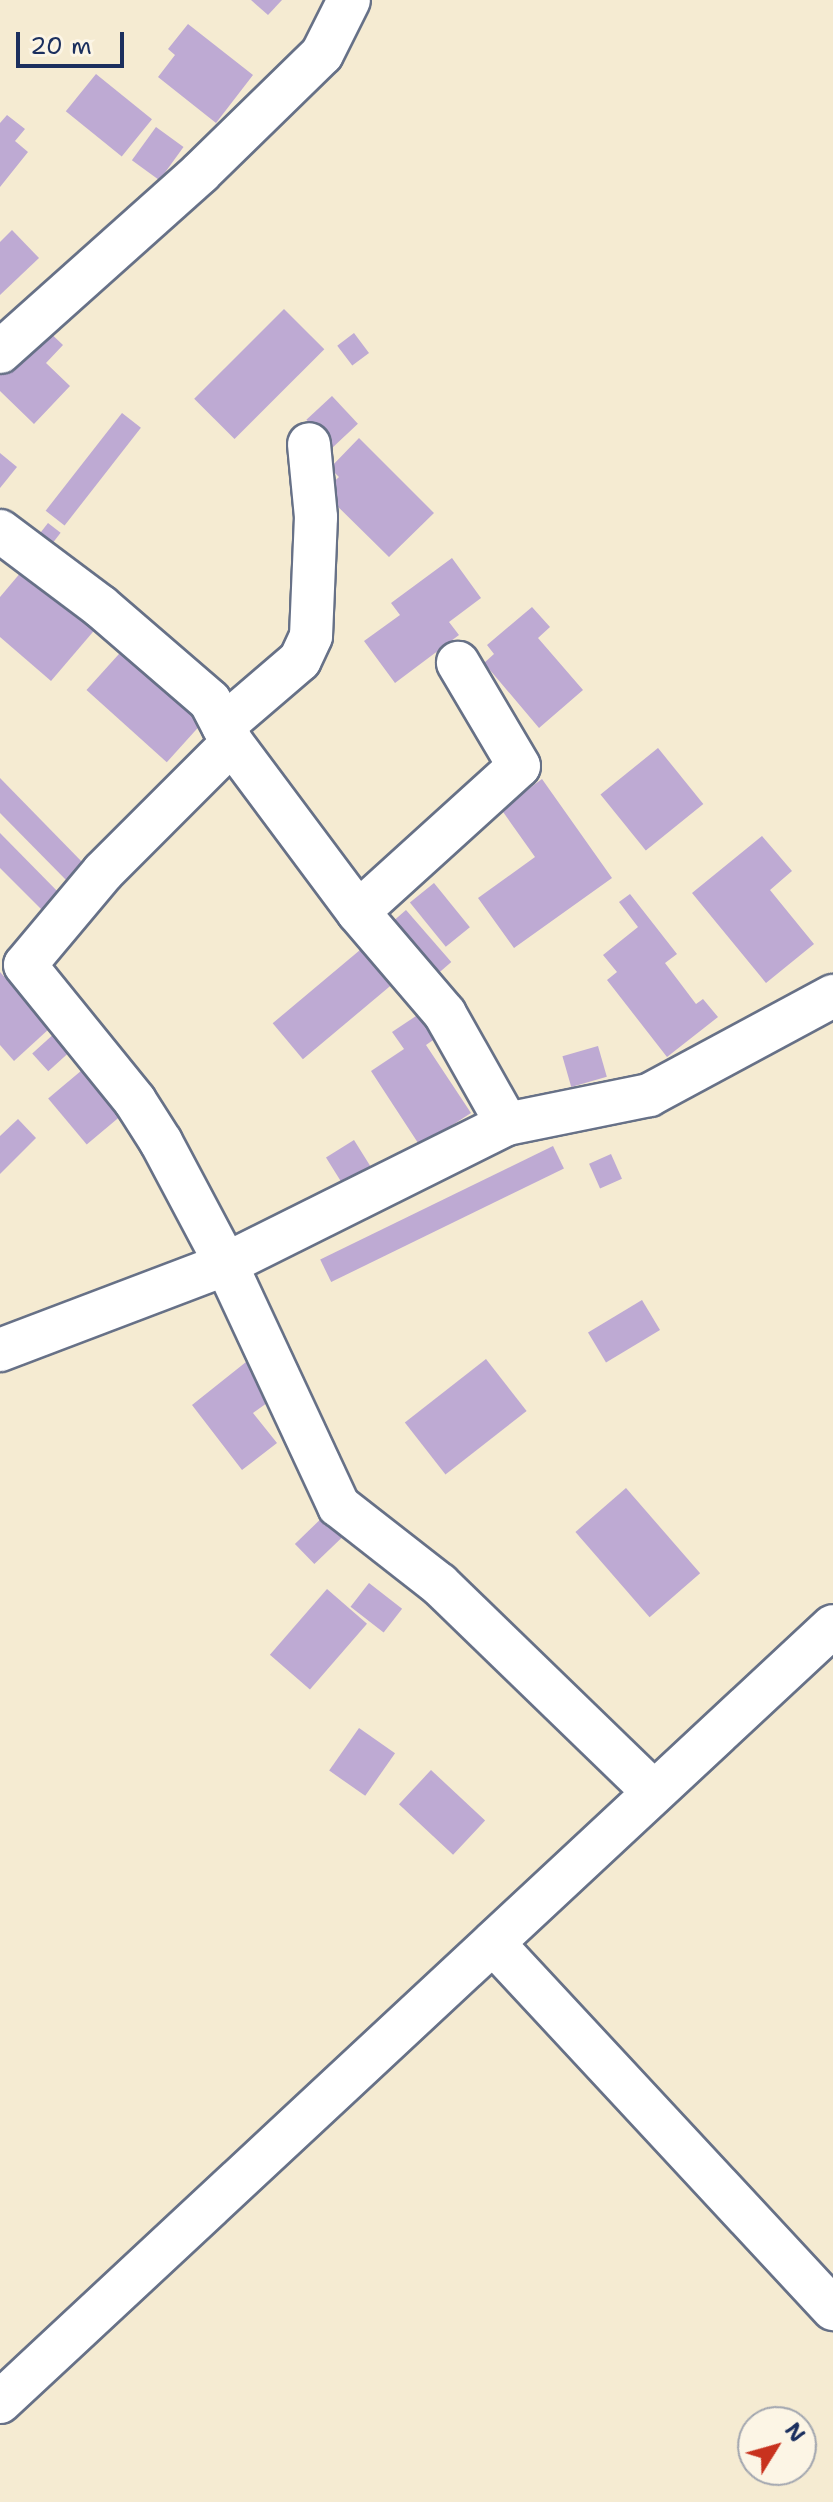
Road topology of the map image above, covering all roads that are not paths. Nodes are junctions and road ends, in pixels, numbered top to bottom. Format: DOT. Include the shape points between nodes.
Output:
graph roads {
  1 [pos="349,0"];
  2 [pos="0,352"];
  3 [pos="309,444"];
  4 [pos="0,531"];
  5 [pos="458,663"];
  6 [pos="228,734"];
  7 [pos="358,912"];
  8 [pos="833,996"];
  9 [pos="507,1124"];
  10 [pos="226,1264"];
  11 [pos="0,1350"];
  12 [pos="833,1626"];
  13 [pos="654,1792"];
  14 [pos="493,1943"];
  15 [pos="833,2309"];
  16 [pos="0,2402"];
  1 -- 2 [label="street" via="322,54 200,173"];
  3 -- 6 [label="street" via="316,517 311,636 300,660"];
  4 -- 6 [label="street" via="100,606 210,701"];
  5 -- 7 [label="street" via="519,766"];
  6 -- 7 [label="street"];
  6 -- 10 [label="street" via="25,965 135,1101"];
  7 -- 9 [label="street" via="445,1014"];
  8 -- 9 [label="street" via="649,1095"];
  9 -- 10 [label="street"];
  10 -- 11 [label="street"];
  10 -- 13 [label="street" via="339,1506 439,1584"];
  12 -- 13 [label="street"];
  13 -- 14 [label="street"];
  14 -- 15 [label="street"];
  14 -- 16 [label="street"];
}
